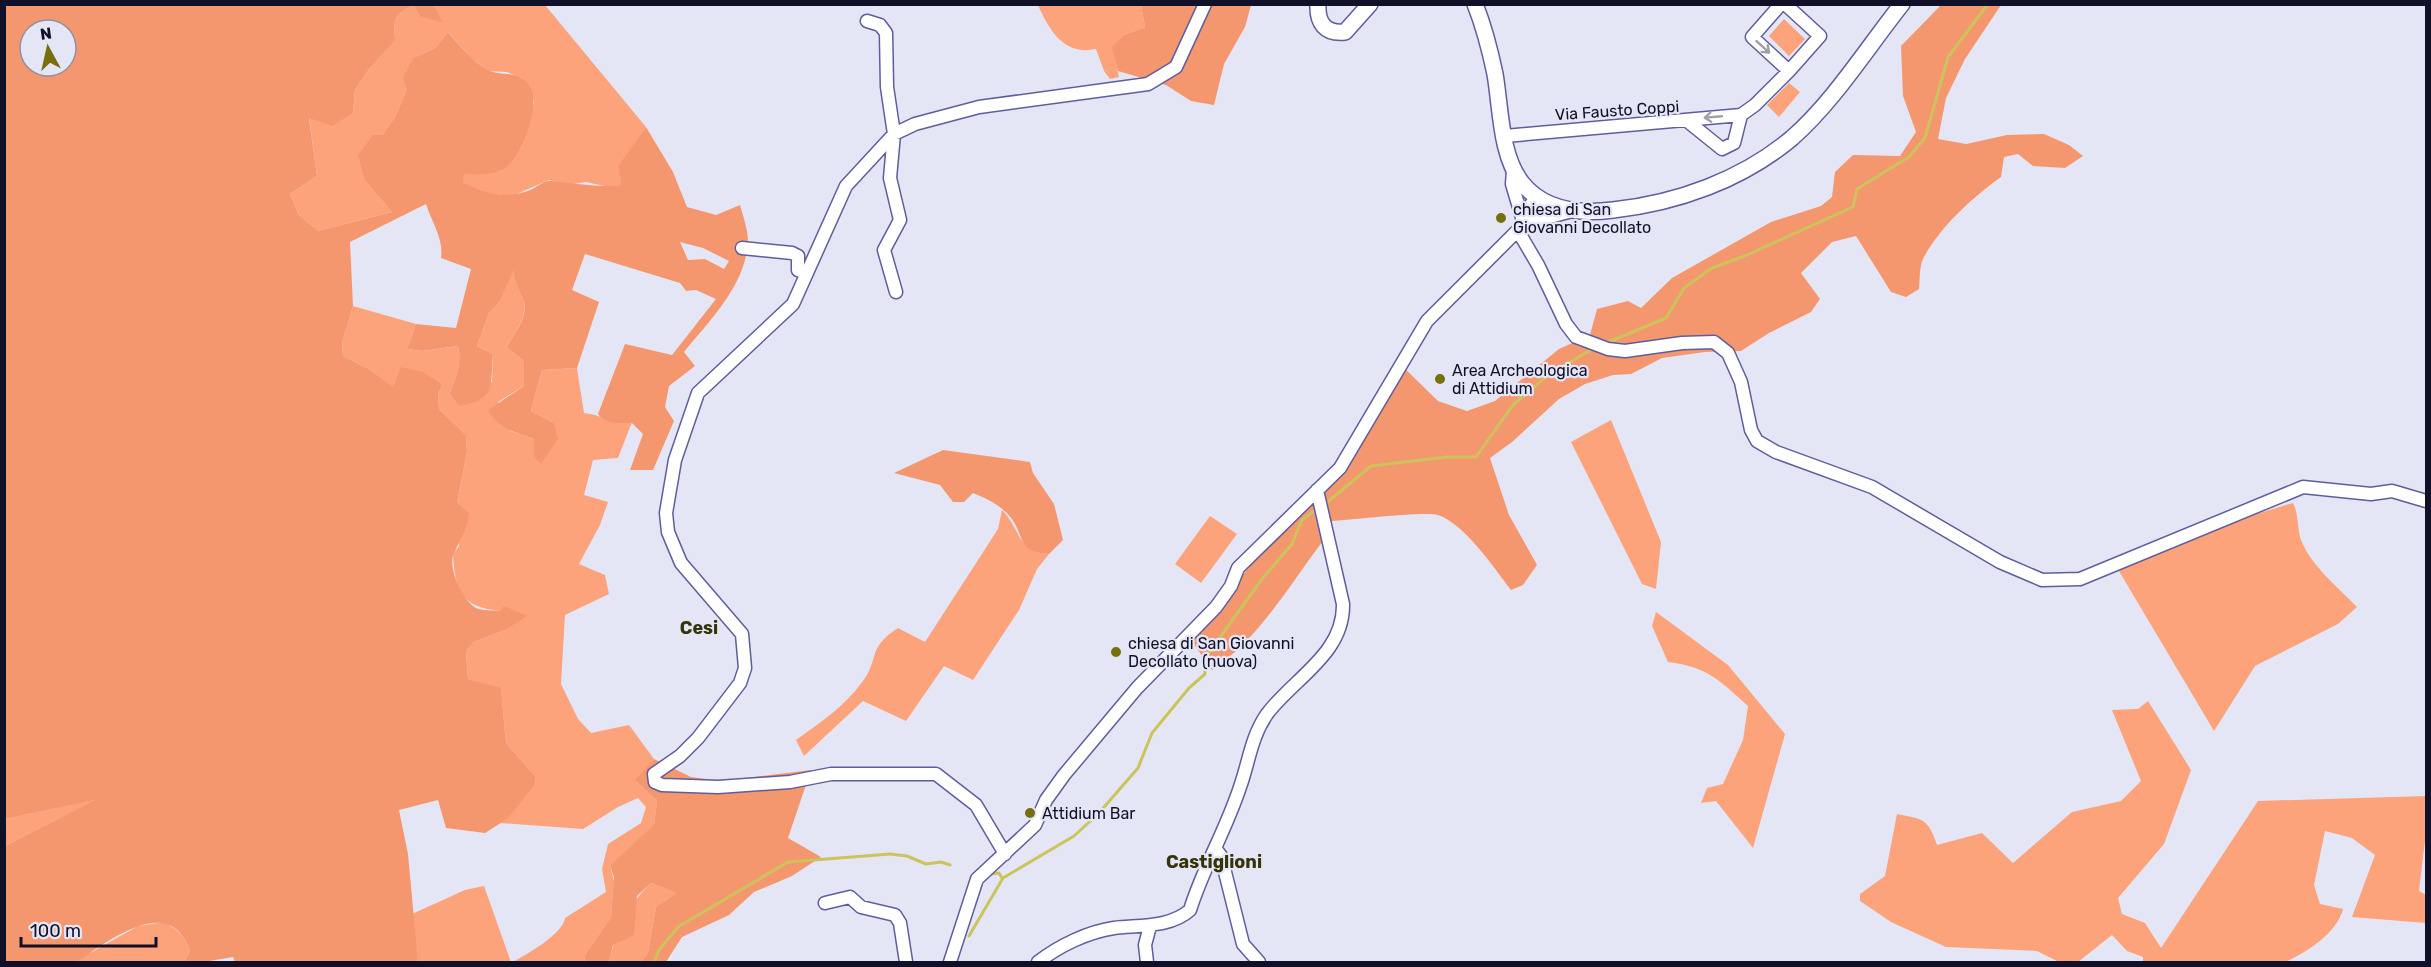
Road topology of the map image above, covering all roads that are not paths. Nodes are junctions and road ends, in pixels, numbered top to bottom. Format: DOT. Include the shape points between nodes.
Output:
graph roads {
  1 [pos="1205,4"];
  2 [pos="1318,4"];
  3 [pos="1370,4"];
  4 [pos="1474,4"];
  5 [pos="1783,4"];
  6 [pos="1902,4"];
  7 [pos="867,21"];
  8 [pos="1790,71"];
  9 [pos="1741,115"];
  10 [pos="1686,120"];
  11 [pos="894,134"];
  12 [pos="1505,136"];
  13 [pos="1513,170"];
  14 [pos="1539,198"];
  15 [pos="1572,211"];
  16 [pos="1524,223"];
  17 [pos="742,248"];
  18 [pos="805,273"];
  19 [pos="896,292"];
  20 [pos="1317,493"];
  21 [pos="2427,501"];
  22 [pos="1215,848"];
  23 [pos="1005,854"];
  24 [pos="825,903"];
  25 [pos="1150,926"];
  26 [pos="903,961"];
  27 [pos="950,963"];
  28 [pos="1038,963"];
  29 [pos="1147,963"];
  30 [pos="1258,963"];
  1 -- 11 [label="street" via="1176,67 1148,84 979,107 915,124"];
  2 -- 3 [label="main road" via="1318,20 1326,30 1335,33 1345,32"];
  4 -- 12 [label="main road" via="1483,25"];
  5 -- 8 [label="street" via="1820,36"];
  5 -- 8 [label="street, one-way" via="1752,37"];
  6 -- 15 [label="main road" via="1825,102 1792,137 1761,161 1676,199 1594,213"];
  7 -- 11 [label="street" via="880,25 886,33 886,87"];
  8 -- 9 [label="street"];
  9 -- 10 [label="street, one-way"];
  9 -- 10 [label="street, Via Fausto Coppi" via="1734,143 1722,149"];
  10 -- 12 [label="street, Via Fausto Coppi"];
  11 -- 18 [label="street" via="846,186"];
  11 -- 19 [label="street" via="890,178 900,220 884,250"];
  12 -- 13 [label="main road"];
  13 -- 14 [label="main road"];
  13 -- 16 [label="street" via="1512,184"];
  14 -- 15 [label="main road"];
  14 -- 16 [label="street" via="1532,203"];
  15 -- 16 [label="street"];
  16 -- 20 [label="street" via="1427,321 1340,468"];
  16 -- 21 [label="street" via="1538,265 1576,337 1625,351 1714,342 1728,353 1757,441 1776,452 1872,487 2000,562 2042,580 2080,579 2304,487 2371,494 2391,491"];
  17 -- 18 [label="street" via="792,253 798,256 798,270"];
  18 -- 23 [label="street" via="793,304 698,393 675,460 666,513 673,549 742,634 745,668 741,683 698,738 653,778 662,786 718,787 790,782 831,774 936,774 976,805"];
  20 -- 22 [label="street" via="1343,604 1341,628 1323,656 1259,727 1241,786"];
  20 -- 23 [label="street" via="1238,568 1216,607 1104,728 1046,800 1035,825"];
  22 -- 25 [label="street" via="1190,910"];
  22 -- 30 [label="street" via="1221,856 1243,944"];
  23 -- 27 [label="street" via="977,879"];
  24 -- 26 [label="street" via="850,897 861,907 895,915 900,923"];
  25 -- 28 [label="street" via="1097,932"];
  25 -- 29 [label="street" via="1145,945"];
}
